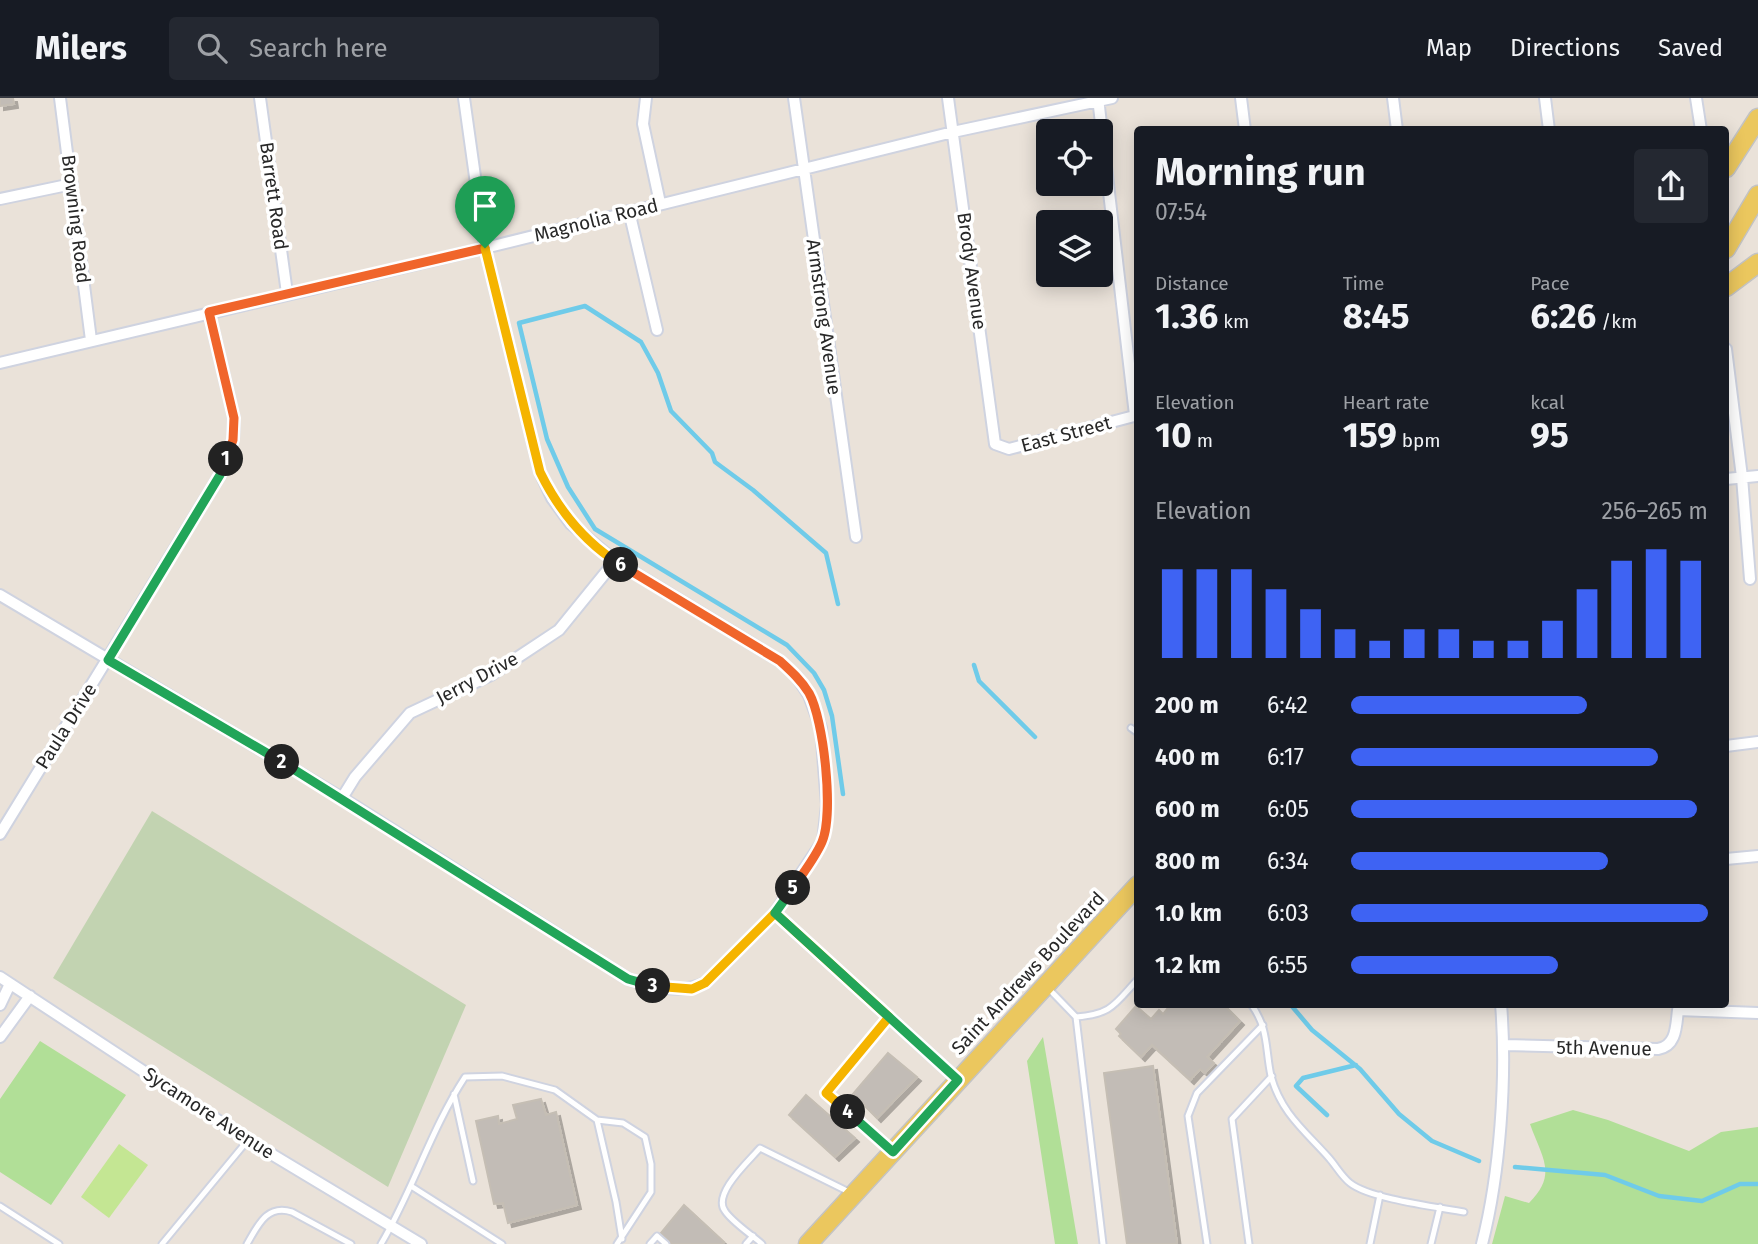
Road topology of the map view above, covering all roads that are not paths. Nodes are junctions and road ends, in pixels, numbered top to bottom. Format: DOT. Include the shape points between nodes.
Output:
graph roads {
  1 [pos="60,98"];
  2 [pos="260,98"];
  3 [pos="464,98"];
  4 [pos="646,98"];
  5 [pos="794,98"];
  6 [pos="948,98"];
  7 [pos="1112,98"];
  8 [pos="1241,98"];
  9 [pos="1393,98"];
  10 [pos="1545,98"];
  11 [pos="1696,98"];
  12 [pos="1098,100"];
  13 [pos="1758,118"];
  14 [pos="1244,126"];
  15 [pos="1396,126"];
  16 [pos="1548,126"];
  17 [pos="1700,126"];
  18 [pos="953,132"];
  19 [pos="1729,164"];
  20 [pos="802,170"];
  21 [pos="72,184"];
  22 [pos="0,199"];
  23 [pos="1755,202"];
  24 [pos="660,203"];
  25 [pos="629,211"];
  26 [pos="1729,224"];
  27 [pos="1729,243"];
  28 [pos="485,248"];
  29 [pos="1758,263"];
  30 [pos="1729,285"];
  31 [pos="287,293"];
  32 [pos="209,312"];
  33 [pos="657,330"];
  34 [pos="91,340"];
  35 [pos="0,363"];
  36 [pos="1729,373"];
  37 [pos="1134,398"];
  38 [pos="1134,416"];
  39 [pos="995,444"];
  40 [pos="1758,476"];
  41 [pos="1742,477"];
  42 [pos="1729,479"];
  43 [pos="856,537"];
  44 [pos="615,561"];
  45 [pos="1749,579"];
  46 [pos="0,596"];
  47 [pos="108,660"];
  48 [pos="1131,728"];
  49 [pos="1134,730"];
  50 [pos="1758,743"];
  51 [pos="1729,746"];
  52 [pos="342,798"];
  53 [pos="0,834"];
  54 [pos="1758,856"];
  55 [pos="1729,859"];
  56 [pos="1134,889"];
  57 [pos="775,913"];
  58 [pos="5,980"];
  59 [pos="1134,983"];
  60 [pos="1046,986"];
  61 [pos="30,996"];
  62 [pos="0,1005"];
  63 [pos="1254,1008"];
  64 [pos="1501,1008"];
  65 [pos="1678,1008"];
  66 [pos="1691,1008"];
  67 [pos="1758,1013"];
  68 [pos="889,1017"];
  69 [pos="1076,1017"];
  70 [pos="1263,1025"];
  71 [pos="0,1037"];
  72 [pos="1504,1045"];
  73 [pos="1272,1076"];
  74 [pos="958,1080"];
  75 [pos="454,1094"];
  76 [pos="597,1120"];
  77 [pos="248,1140"];
  78 [pos="893,1152"];
  79 [pos="473,1181"];
  80 [pos="411,1186"];
  81 [pos="853,1194"];
  82 [pos="1380,1195"];
  83 [pos="0,1206"];
  84 [pos="1440,1207"];
  85 [pos="1464,1212"];
  86 [pos="391,1226"];
  87 [pos="753,1236"];
  88 [pos="619,1241"];
  89 [pos="59,1244"];
  90 [pos="162,1244"];
  91 [pos="247,1244"];
  92 [pos="351,1244"];
  93 [pos="381,1244"];
  94 [pos="421,1244"];
  95 [pos="502,1244"];
  96 [pos="650,1244"];
  97 [pos="666,1244"];
  98 [pos="746,1244"];
  99 [pos="762,1244"];
  100 [pos="808,1244"];
  101 [pos="1103,1244"];
  102 [pos="1207,1244"];
  103 [pos="1249,1244"];
  104 [pos="1370,1244"];
  105 [pos="1431,1244"];
  106 [pos="1482,1244"];
  1 -- 21 [label="street, Browning Road"];
  2 -- 31 [label="street, Barrett Road"];
  3 -- 28 [label="street"];
  4 -- 24 [label="street" via="643,124"];
  5 -- 20 [label="street, Armstrong Avenue"];
  6 -- 18 [label="street, Brody Avenue"];
  7 -- 12 [label="street, Magnolia Road"];
  8 -- 14 [label="street"];
  9 -- 15 [label="street"];
  10 -- 16 [label="street"];
  11 -- 17 [label="street"];
  12 -- 18 [label="street, Magnolia Road"];
  12 -- 37 [label="street"];
  13 -- 19 [label="main road"];
  18 -- 20 [label="street, Magnolia Road"];
  18 -- 39 [label="street, Brody Avenue"];
  20 -- 24 [label="street, Magnolia Road"];
  20 -- 43 [label="street, Armstrong Avenue"];
  21 -- 22 [label="street"];
  21 -- 34 [label="street, Browning Road"];
  23 -- 26 [label="main road"];
  23 -- 27 [label="main road"];
  24 -- 25 [label="street, Magnolia Road"];
  25 -- 28 [label="street, Magnolia Road"];
  25 -- 33 [label="street"];
  28 -- 31 [label="street, Magnolia Road"];
  28 -- 44 [label="street" via="540,472 571,524"];
  29 -- 30 [label="main road"];
  31 -- 32 [label="street, Magnolia Road"];
  32 -- 34 [label="street, Magnolia Road"];
  32 -- 47 [label="street, Paula Drive" via="234,418 233,440 220,475"];
  34 -- 35 [label="street, Magnolia Road"];
  36 -- 41 [label="street"];
  38 -- 39 [label="street, East Street" via="1009,449"];
  40 -- 41 [label="street"];
  41 -- 42 [label="street"];
  41 -- 45 [label="street"];
  44 -- 52 [label="street, Jerry Drive" via="559,630 491,675 410,713"];
  44 -- 57 [label="street" via="780,661 810,695 821,729 827,805 823,841"];
  46 -- 47 [label="street"];
  47 -- 52 [label="street"];
  47 -- 53 [label="street, Paula Drive"];
  48 -- 49 [label="lane"];
  50 -- 51 [label="street"];
  52 -- 57 [label="street" via="628,979 646,985 692,989 705,983"];
  54 -- 55 [label="street"];
  56 -- 60 [label="main road, Saint Andrews Boulevard"];
  57 -- 68 [label="street"];
  58 -- 61 [label="street, Sycamore Avenue"];
  58 -- 62 [label="street"];
  59 -- 69 [label="lane" via="1112,1007 1098,1015"];
  60 -- 69 [label="lane"];
  60 -- 74 [label="main road, Saint Andrews Boulevard"];
  61 -- 71 [label="street"];
  61 -- 77 [label="street, Sycamore Avenue"];
  63 -- 70 [label="lane"];
  64 -- 72 [label="street"];
  65 -- 72 [label="street, 5th Avenue" via="1675,1033 1665,1048"];
  66 -- 67 [label="street, 5th Avenue"];
  68 -- 74 [label="street"];
  68 -- 78 [label="lane" via="826,1093"];
  69 -- 101 [label="lane"];
  70 -- 73 [label="lane"];
  70 -- 102 [label="lane" via="1197,1093 1188,1116"];
  72 -- 106 [label="street" via="1495,1173"];
  73 -- 82 [label="lane" via="1290,1118 1350,1183"];
  73 -- 103 [label="lane" via="1232,1119"];
  74 -- 78 [label="main road, Saint Andrews Boulevard"];
  75 -- 76 [label="lane" via="465,1077 502,1076 555,1090"];
  75 -- 79 [label="lane"];
  75 -- 80 [label="lane"];
  76 -- 88 [label="lane" via="616,1202"];
  76 -- 88 [label="lane" via="623,1123 645,1137 651,1164 651,1192"];
  77 -- 86 [label="street, Sycamore Avenue"];
  77 -- 90 [label="lane"];
  78 -- 81 [label="main road, Saint Andrews Boulevard"];
  80 -- 86 [label="lane"];
  80 -- 95 [label="lane"];
  81 -- 87 [label="lane" via="760,1148 730,1182 722,1202 724,1211"];
  81 -- 100 [label="main road, Saint Andrews Boulevard"];
  82 -- 84 [label="lane"];
  82 -- 104 [label="lane"];
  83 -- 89 [label="lane"];
  84 -- 85 [label="lane"];
  84 -- 105 [label="lane"];
  86 -- 93 [label="lane"];
  86 -- 94 [label="street, Sycamore Avenue"];
  87 -- 98 [label="lane"];
  87 -- 99 [label="lane"];
  91 -- 92 [label="lane" via="266,1215 283,1209"];
  96 -- 97 [label="lane" via="657,1236"];
}
